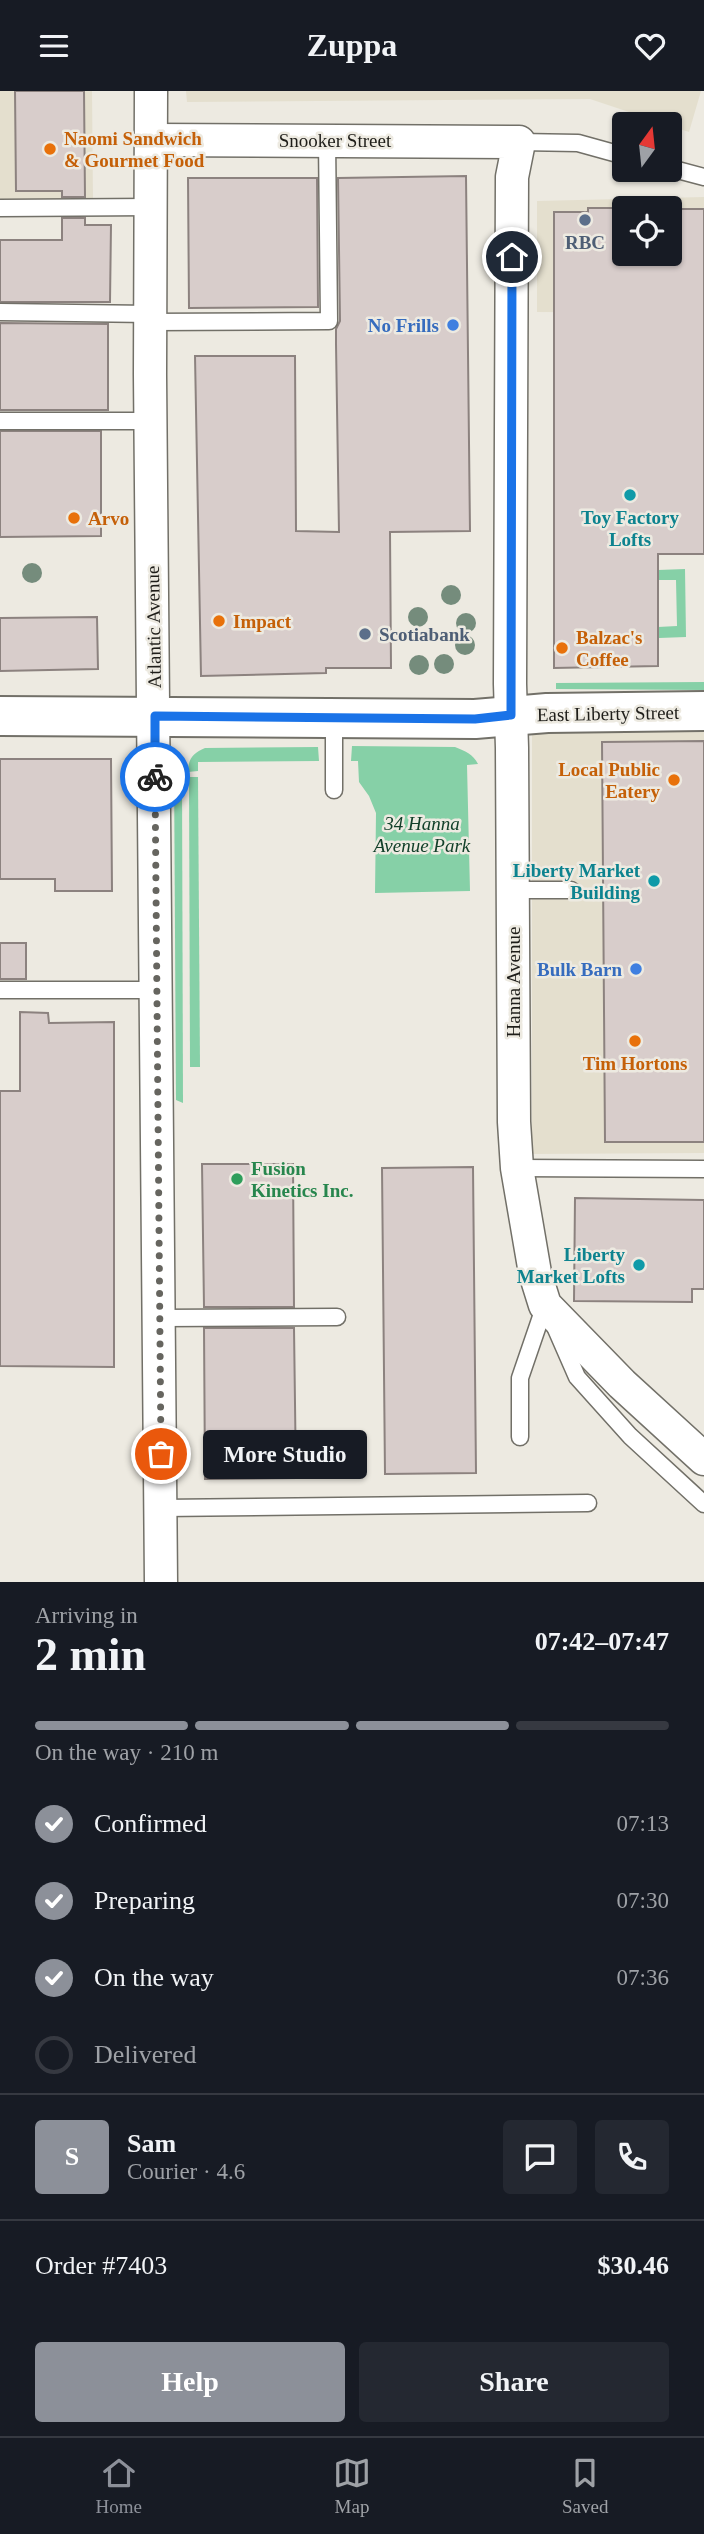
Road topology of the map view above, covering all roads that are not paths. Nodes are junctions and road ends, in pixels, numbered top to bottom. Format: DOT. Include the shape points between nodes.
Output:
graph roads {
  1 [pos="151,91"];
  2 [pos="152,140"];
  3 [pos="327,140"];
  4 [pos="519,142"];
  5 [pos="612,152"];
  6 [pos="682,170"];
  7 [pos="702,172"];
  8 [pos="152,207"];
  9 [pos="0,208"];
  10 [pos="0,312"];
  11 [pos="150,318"];
  12 [pos="0,421"];
  13 [pos="151,421"];
  14 [pos="704,711"];
  15 [pos="511,715"];
  16 [pos="0,716"];
  17 [pos="155,716"];
  18 [pos="334,718"];
  19 [pos="334,790"];
  20 [pos="513,890"];
  21 [pos="570,890"];
  22 [pos="0,990"];
  23 [pos="156,990"];
  24 [pos="517,1168"];
  25 [pos="704,1169"];
  26 [pos="545,1305"];
  27 [pos="337,1317"];
  28 [pos="160,1318"];
  29 [pos="520,1437"];
  30 [pos="704,1459"];
  31 [pos="588,1503"];
  32 [pos="704,1504"];
  33 [pos="161,1508"];
  34 [pos="162,1582"];
  1 -- 2 [label="street, Atlantic Avenue"];
  2 -- 3 [label="street, Snooker Street"];
  2 -- 8 [label="street, Atlantic Avenue"];
  3 -- 4 [label="street, Snooker Street"];
  3 -- 11 [label="lane" via="329,321"];
  4 -- 5 [label="lane" via="578,143"];
  4 -- 15 [label="street, Hanna Avenue" via="512,190"];
  6 -- 7 [label="lane"];
  8 -- 9 [label="lane"];
  8 -- 11 [label="street, Atlantic Avenue"];
  10 -- 11 [label="lane"];
  11 -- 13 [label="street, Atlantic Avenue"];
  12 -- 13 [label="lane"];
  13 -- 17 [label="street, Atlantic Avenue"];
  14 -- 15 [label="street, East Liberty Street"];
  15 -- 18 [label="street, East Liberty Street"];
  15 -- 20 [label="street, Hanna Avenue"];
  16 -- 17 [label="street, East Liberty Street"];
  17 -- 18 [label="street, East Liberty Street"];
  17 -- 23 [label="street, Atlantic Avenue"];
  18 -- 19 [label="lane"];
  20 -- 21 [label="lane"];
  20 -- 24 [label="street, Hanna Avenue"];
  22 -- 23 [label="lane"];
  23 -- 28 [label="street, Atlantic Avenue"];
  24 -- 25 [label="lane"];
  24 -- 26 [label="street, Hanna Avenue" via="534,1273"];
  26 -- 29 [label="lane" via="520,1378"];
  26 -- 30 [label="street, Hanna Avenue"];
  26 -- 32 [label="lane" via="577,1377 630,1436"];
  27 -- 28 [label="lane"];
  28 -- 33 [label="street, Atlantic Avenue"];
  31 -- 33 [label="lane"];
  33 -- 34 [label="street, Atlantic Avenue"];
}
